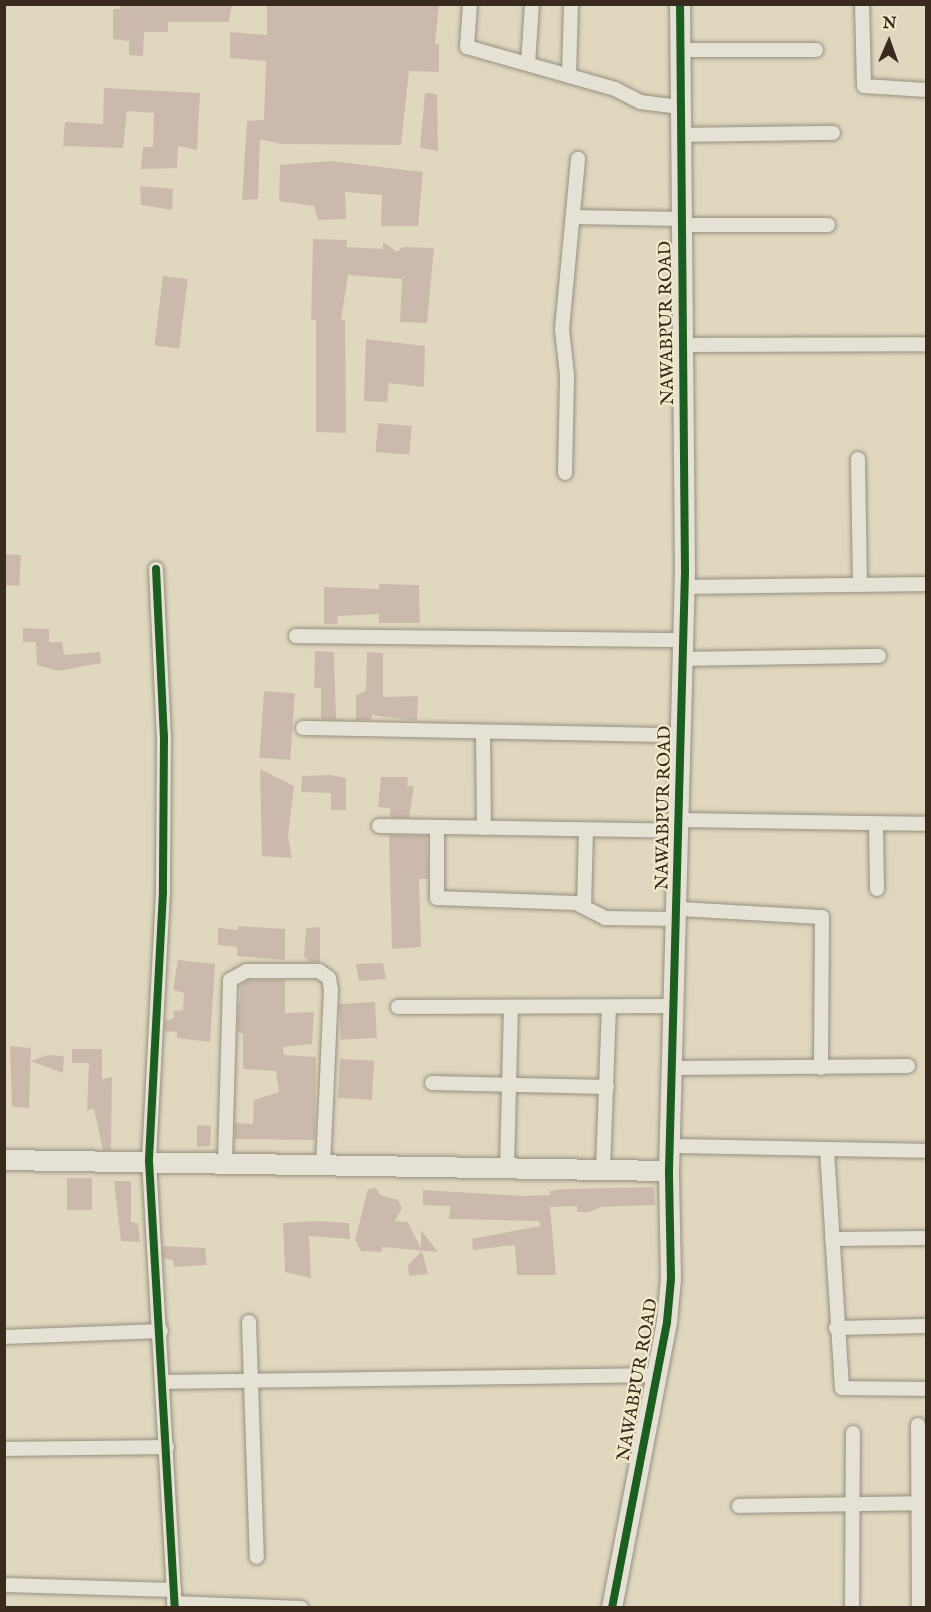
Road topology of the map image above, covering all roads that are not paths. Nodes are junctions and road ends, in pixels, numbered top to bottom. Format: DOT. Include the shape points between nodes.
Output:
graph roads {
  1 [pos="470,4"];
  2 [pos="532,4"];
  3 [pos="571,4"];
  4 [pos="680,4"];
  5 [pos="862,4"];
  6 [pos="680,50"];
  7 [pos="816,50"];
  8 [pos="528,64"];
  9 [pos="569,76"];
  10 [pos="927,90"];
  11 [pos="680,107"];
  12 [pos="833,133"];
  13 [pos="681,135"];
  14 [pos="578,159"];
  15 [pos="573,218"];
  16 [pos="682,222"];
  17 [pos="828,225"];
  18 [pos="927,344"];
  19 [pos="683,345"];
  20 [pos="858,459"];
  21 [pos="565,473"];
  22 [pos="156,569"];
  23 [pos="927,584"];
  24 [pos="860,585"];
  25 [pos="685,587"];
  26 [pos="296,636"];
  27 [pos="684,649"];
  28 [pos="879,656"];
  29 [pos="303,728"];
  30 [pos="483,732"];
  31 [pos="682,735"];
  32 [pos="876,824"];
  33 [pos="927,824"];
  34 [pos="681,825"];
  35 [pos="379,826"];
  36 [pos="437,827"];
  37 [pos="484,828"];
  38 [pos="586,830"];
  39 [pos="877,889"];
  40 [pos="584,907"];
  41 [pos="678,914"];
  42 [pos="675,1006"];
  43 [pos="398,1007"];
  44 [pos="511,1007"];
  45 [pos="609,1007"];
  46 [pos="908,1066"];
  47 [pos="674,1068"];
  48 [pos="821,1068"];
  49 [pos="432,1083"];
  50 [pos="510,1085"];
  51 [pos="607,1087"];
  52 [pos="671,1146"];
  53 [pos="828,1149"];
  54 [pos="927,1151"];
  55 [pos="4,1160"];
  56 [pos="149,1161"];
  57 [pos="225,1162"];
  58 [pos="323,1164"];
  59 [pos="507,1169"];
  60 [pos="603,1169"];
  61 [pos="669,1171"];
  62 [pos="927,1238"];
  63 [pos="832,1239"];
  64 [pos="249,1322"];
  65 [pos="927,1326"];
  66 [pos="836,1328"];
  67 [pos="161,1331"];
  68 [pos="4,1337"];
  69 [pos="657,1375"];
  70 [pos="251,1381"];
  71 [pos="164,1382"];
  72 [pos="927,1389"];
  73 [pos="918,1425"];
  74 [pos="853,1433"];
  75 [pos="167,1447"];
  76 [pos="4,1449"];
  77 [pos="922,1503"];
  78 [pos="853,1504"];
  79 [pos="739,1506"];
  80 [pos="257,1557"];
  81 [pos="4,1585"];
  82 [pos="174,1600"];
  83 [pos="301,1608"];
  84 [pos="612,1608"];
  85 [pos="852,1608"];
  86 [pos="919,1608"];
  1 -- 8 [label="street" via="467,47"];
  2 -- 8 [label="street"];
  3 -- 9 [label="street"];
  4 -- 6 [label="street, NAWABPUR ROAD"];
  5 -- 10 [label="street" via="864,86"];
  6 -- 7 [label="street"];
  6 -- 11 [label="street, NAWABPUR ROAD"];
  8 -- 9 [label="street"];
  9 -- 11 [label="street" via="615,89 639,102"];
  11 -- 13 [label="street, NAWABPUR ROAD"];
  12 -- 13 [label="street"];
  13 -- 16 [label="street, NAWABPUR ROAD"];
  14 -- 15 [label="street"];
  15 -- 16 [label="street"];
  15 -- 21 [label="street" via="562,328 567,375"];
  16 -- 17 [label="street"];
  16 -- 19 [label="street, NAWABPUR ROAD"];
  18 -- 19 [label="street"];
  19 -- 25 [label="street, NAWABPUR ROAD"];
  20 -- 24 [label="street"];
  22 -- 56 [label="street" via="164,736 163,868"];
  23 -- 24 [label="street"];
  24 -- 25 [label="street"];
  25 -- 27 [label="street, NAWABPUR ROAD"];
  26 -- 27 [label="street"];
  27 -- 28 [label="street"];
  27 -- 31 [label="street, NAWABPUR ROAD"];
  29 -- 30 [label="street"];
  30 -- 31 [label="street"];
  30 -- 37 [label="street"];
  31 -- 34 [label="street, NAWABPUR ROAD"];
  32 -- 33 [label="street"];
  32 -- 34 [label="street"];
  32 -- 39 [label="street"];
  34 -- 38 [label="street"];
  34 -- 41 [label="street, NAWABPUR ROAD"];
  35 -- 36 [label="street"];
  36 -- 37 [label="street"];
  36 -- 40 [label="street" via="437,898"];
  37 -- 38 [label="street"];
  38 -- 40 [label="street"];
  40 -- 41 [label="street" via="605,918"];
  41 -- 42 [label="street, NAWABPUR ROAD"];
  41 -- 48 [label="street" via="822,917"];
  42 -- 45 [label="street"];
  42 -- 47 [label="street, NAWABPUR ROAD"];
  43 -- 44 [label="street"];
  44 -- 45 [label="street"];
  44 -- 50 [label="street"];
  45 -- 51 [label="street"];
  46 -- 48 [label="street"];
  47 -- 48 [label="street"];
  47 -- 52 [label="street, NAWABPUR ROAD"];
  49 -- 50 [label="street"];
  50 -- 51 [label="street"];
  50 -- 59 [label="street"];
  51 -- 60 [label="street"];
  52 -- 53 [label="street"];
  52 -- 61 [label="street, NAWABPUR ROAD"];
  53 -- 54 [label="street"];
  53 -- 63 [label="street"];
  55 -- 56 [label="street"];
  56 -- 57 [label="street"];
  56 -- 67 [label="street"];
  57 -- 58 [label="street"];
  57 -- 58 [label="street" via="230,980 246,971 319,971 329,978 331,990"];
  58 -- 59 [label="street"];
  59 -- 60 [label="street"];
  60 -- 61 [label="street"];
  61 -- 69 [label="street, NAWABPUR ROAD" via="671,1279"];
  62 -- 63 [label="street"];
  63 -- 66 [label="street"];
  64 -- 70 [label="street"];
  65 -- 66 [label="street"];
  66 -- 72 [label="street" via="842,1388"];
  67 -- 68 [label="street"];
  67 -- 71 [label="street"];
  69 -- 70 [label="street"];
  69 -- 84 [label="street, NAWABPUR ROAD"];
  70 -- 71 [label="street"];
  70 -- 80 [label="street"];
  71 -- 75 [label="street"];
  73 -- 77 [label="street"];
  74 -- 78 [label="street"];
  75 -- 76 [label="street"];
  75 -- 82 [label="street"];
  77 -- 78 [label="street"];
  77 -- 86 [label="street"];
  78 -- 79 [label="street"];
  78 -- 85 [label="street"];
  81 -- 82 [label="street"];
  82 -- 83 [label="street"];
}
